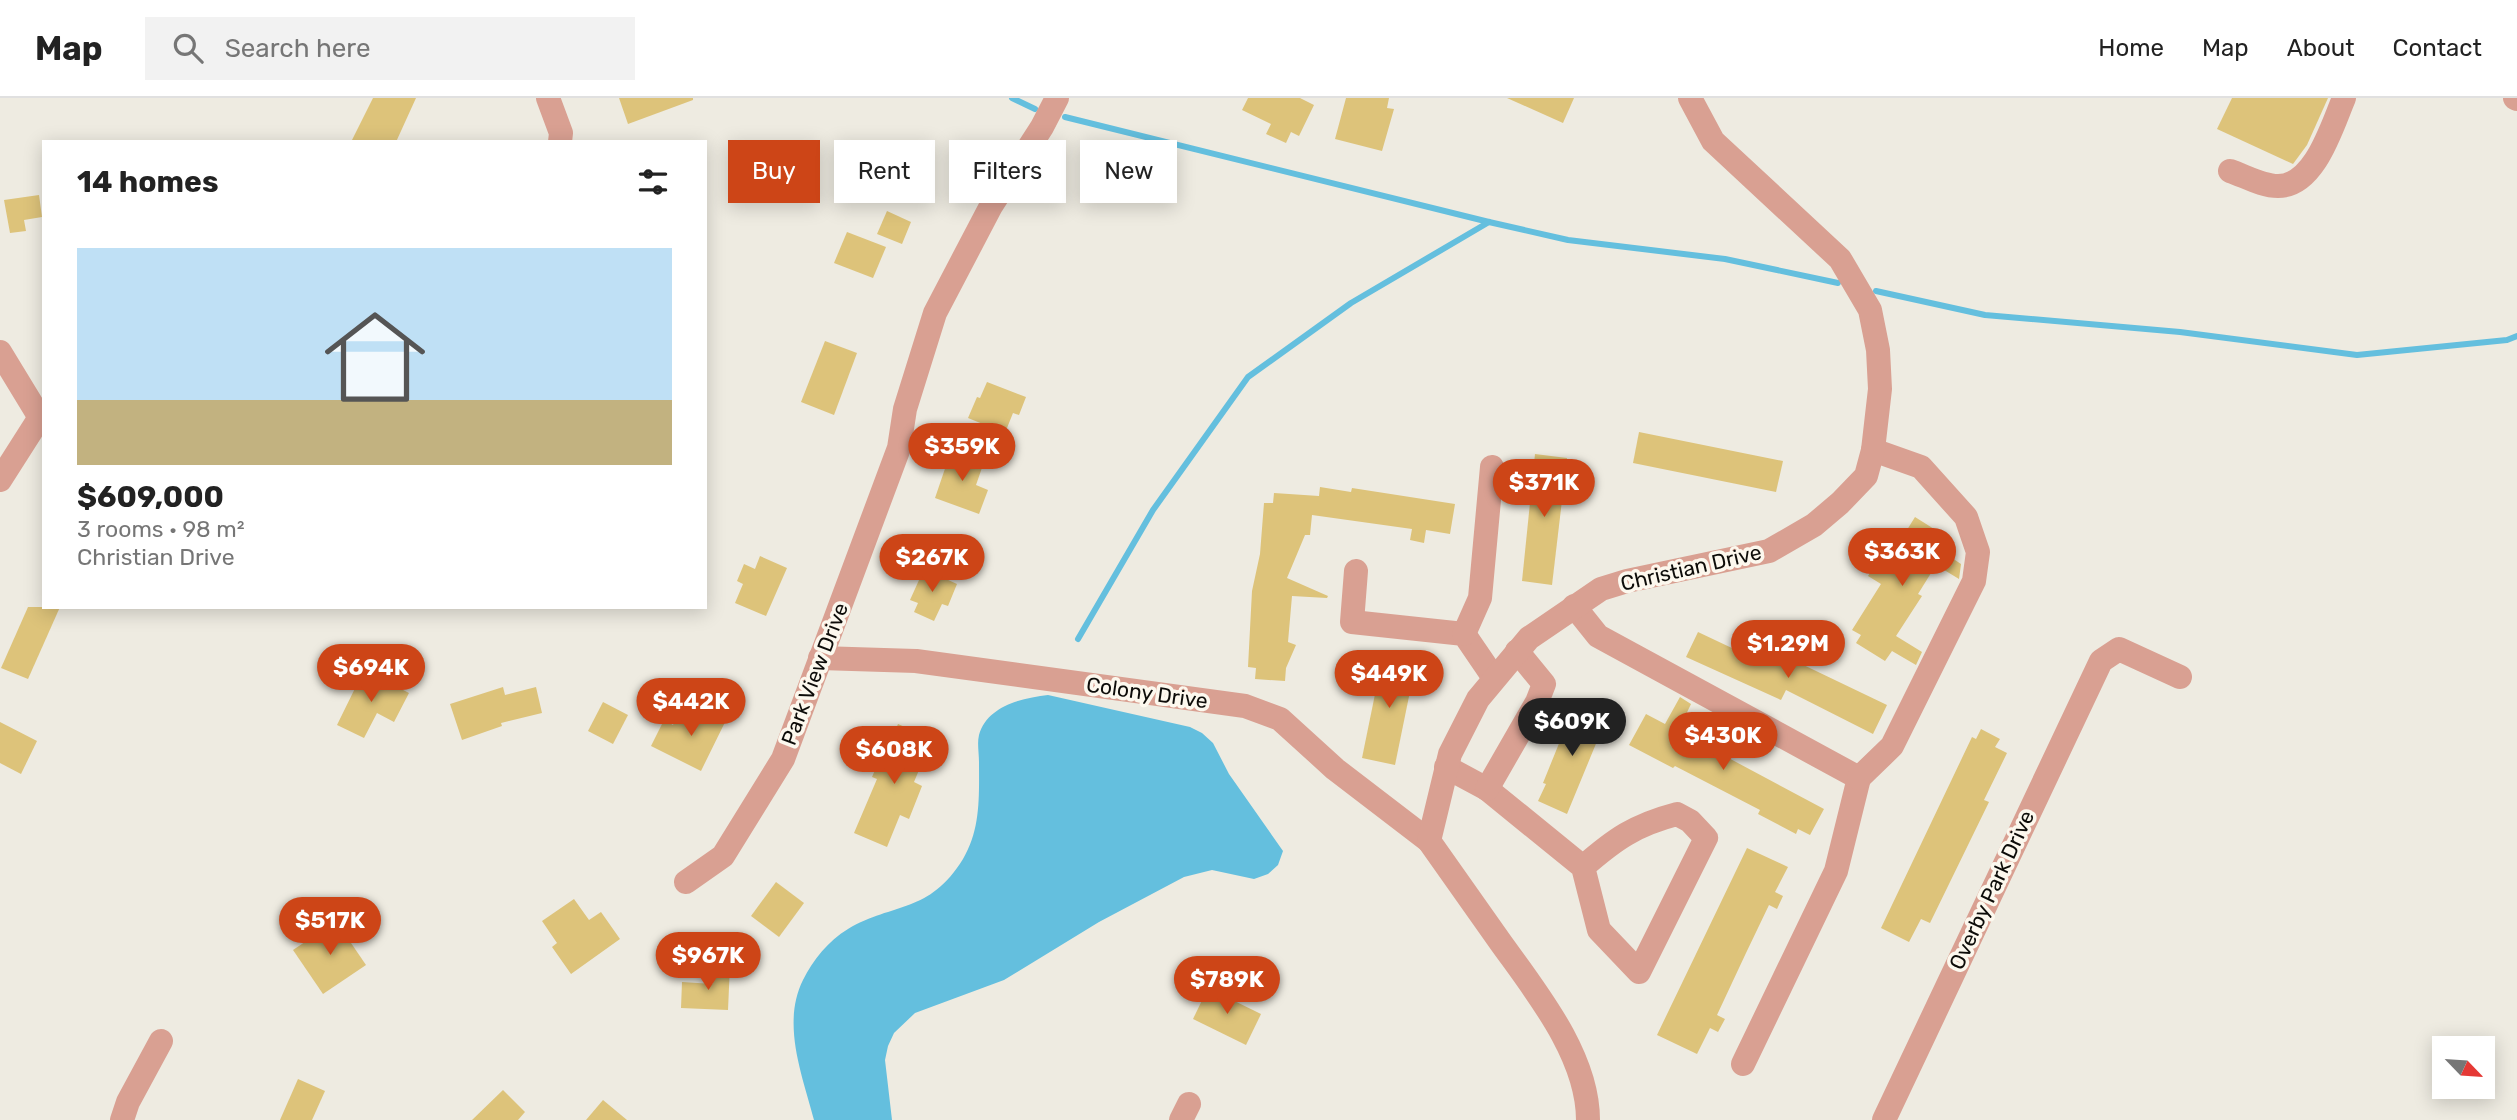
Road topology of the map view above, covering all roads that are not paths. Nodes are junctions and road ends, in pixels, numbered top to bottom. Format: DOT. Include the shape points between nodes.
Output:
graph roads {
  1 [pos="548,98"];
  2 [pos="1057,98"];
  3 [pos="1690,98"];
  4 [pos="2344,98"];
  5 [pos="560,140"];
  6 [pos="2230,171"];
  7 [pos="0,352"];
  8 [pos="41,413"];
  9 [pos="1874,450"];
  10 [pos="1492,467"];
  11 [pos="0,480"];
  12 [pos="1356,571"];
  13 [pos="1574,606"];
  14 [pos="1464,634"];
  15 [pos="1517,651"];
  16 [pos="820,659"];
  17 [pos="2180,677"];
  18 [pos="1494,678"];
  19 [pos="1446,767"];
  20 [pos="1859,778"];
  21 [pos="1487,789"];
  22 [pos="1429,841"];
  23 [pos="1583,867"];
  24 [pos="686,882"];
  25 [pos="162,1041"];
  26 [pos="1743,1064"];
  27 [pos="121,1120"];
  28 [pos="1588,1120"];
  29 [pos="1884,1120"];
  1 -- 5 [label="street"];
  2 -- 16 [label="street, Park View Drive" via="991,206 935,313 905,409 899,447"];
  3 -- 9 [label="street, Christian Drive" via="1713,141 1840,259 1870,310 1880,389"];
  4 -- 6 [label="street" via="2315,162 2302,176 2276,186"];
  7 -- 8 [label="street"];
  8 -- 11 [label="street"];
  9 -- 13 [label="street, Christian Drive" via="1866,476 1840,503 1814,525 1769,551 1626,581 1601,589"];
  9 -- 20 [label="street" via="1921,467 1966,517 1978,552 1974,581 1892,746"];
  10 -- 14 [label="street" via="1480,598"];
  12 -- 14 [label="street" via="1352,622"];
  13 -- 15 [label="street, Christian Drive"];
  13 -- 20 [label="street" via="1598,636"];
  14 -- 18 [label="street"];
  15 -- 18 [label="street, Christian Drive"];
  15 -- 21 [label="street" via="1544,684"];
  16 -- 22 [label="street, Colony Drive" via="916,661 1245,706 1280,719 1335,769"];
  16 -- 24 [label="street, Park View Drive" via="783,759 723,856"];
  17 -- 29 [label="street, Overby Park Drive" via="2119,649 2101,661"];
  18 -- 19 [label="street, Christian Drive"];
  19 -- 21 [label="street"];
  19 -- 22 [label="street, Christian Drive"];
  20 -- 26 [label="street" via="1836,871"];
  21 -- 23 [label="street"];
  22 -- 28 [label="street" via="1552,1013 1582,1080"];
  23 -- 23 [label="street" via="1599,930 1639,972 1706,838 1677,814 1650,821 1615,839"];
  25 -- 27 [label="street"];
}
